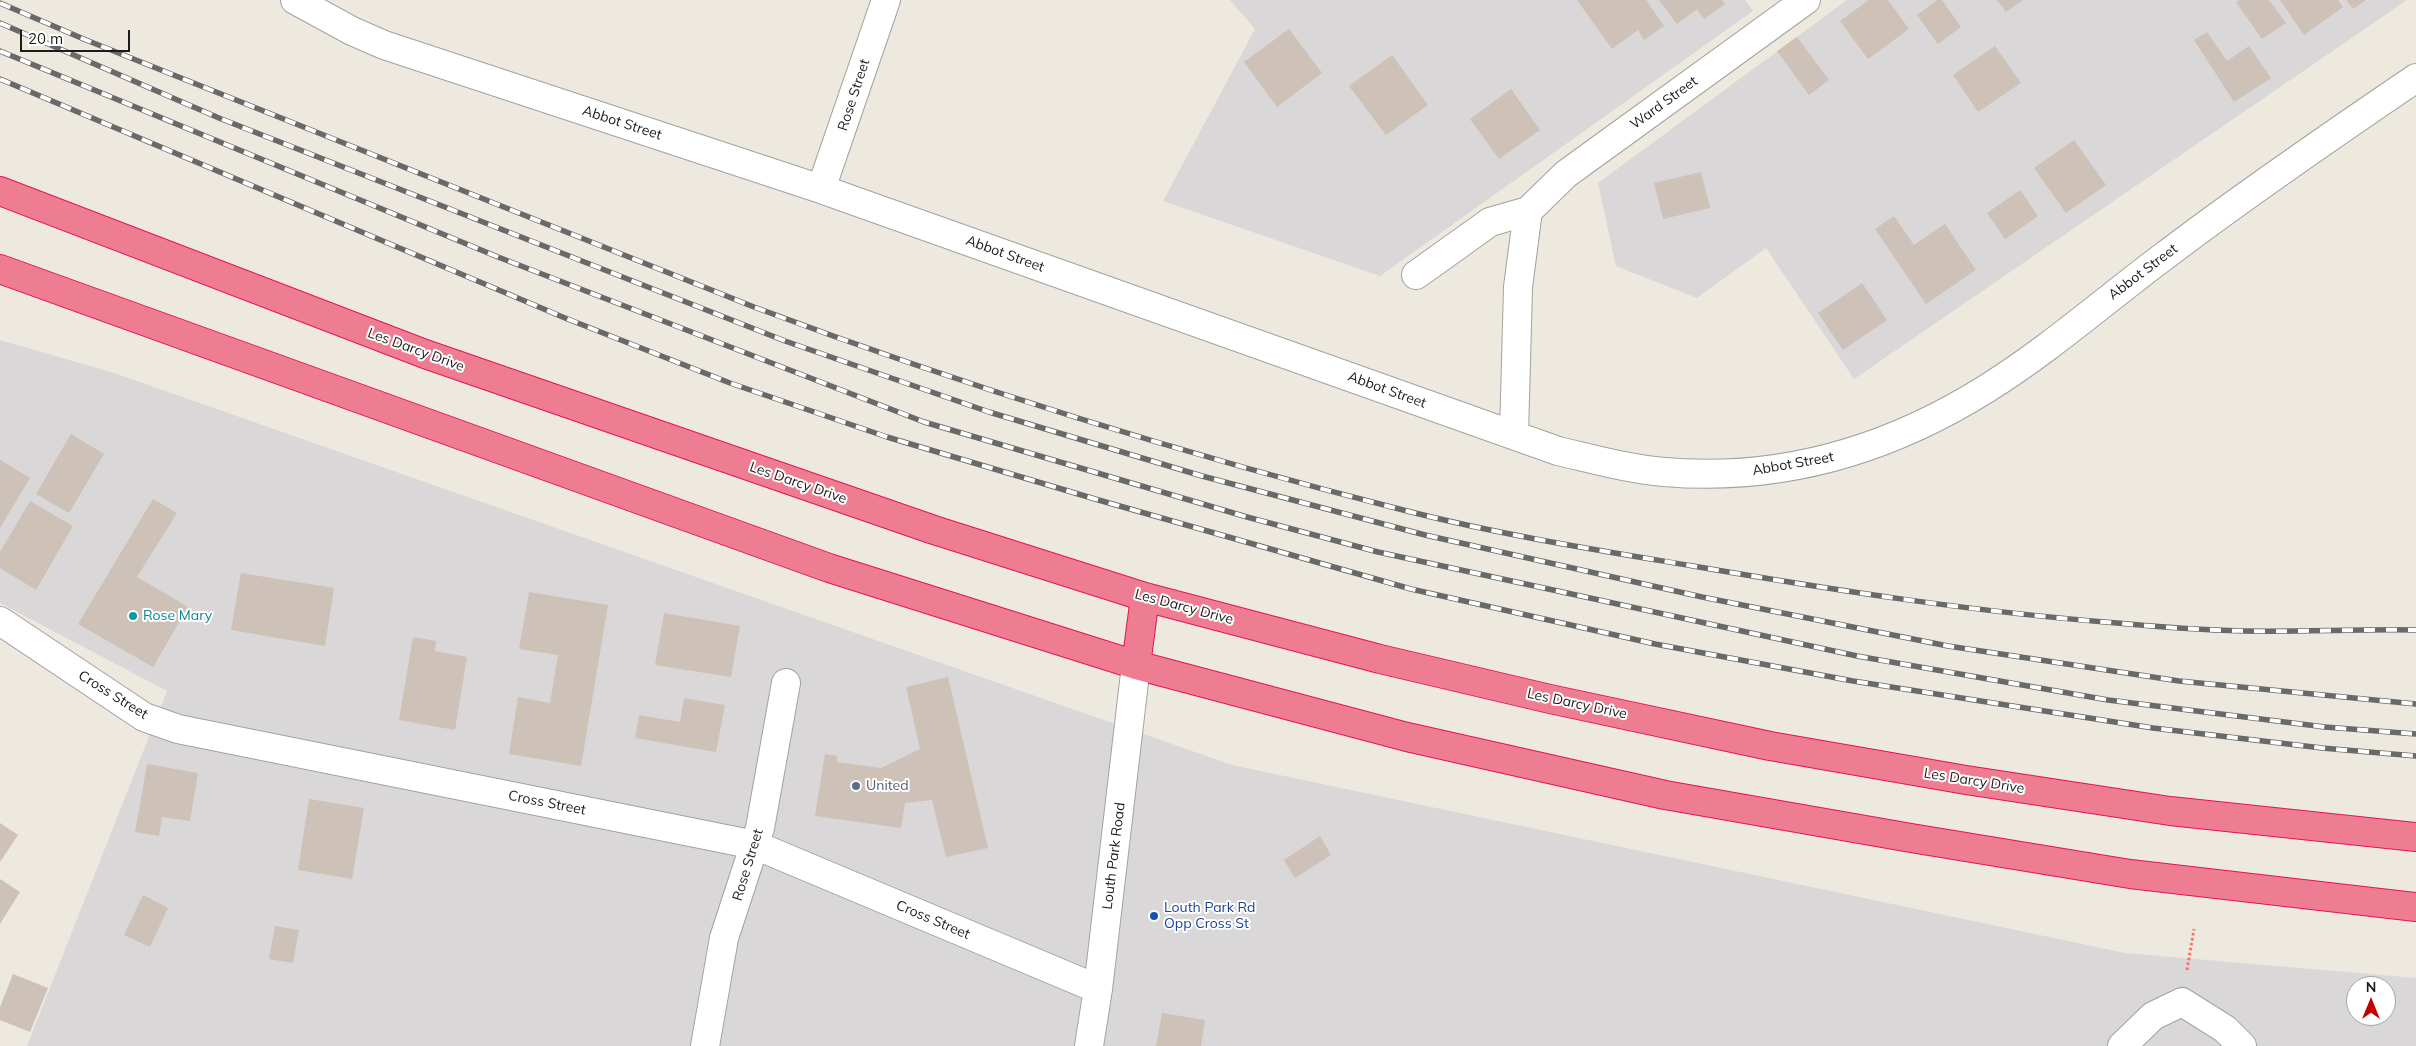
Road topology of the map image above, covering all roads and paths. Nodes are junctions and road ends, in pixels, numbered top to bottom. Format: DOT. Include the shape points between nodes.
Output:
graph roads {
  1 [pos="295,0"];
  2 [pos="886,0"];
  3 [pos="1806,0"];
  4 [pos="2416,78"];
  5 [pos="821,189"];
  6 [pos="0,191"];
  7 [pos="1528,211"];
  8 [pos="0,269"];
  9 [pos="1416,275"];
  10 [pos="1514,435"];
  11 [pos="1145,597"];
  12 [pos="0,621"];
  13 [pos="1136,665"];
  14 [pos="786,683"];
  15 [pos="2416,837"];
  16 [pos="755,845"];
  17 [pos="2416,908"];
  18 [pos="2194,929"];
  19 [pos="1098,989"];
  20 [pos="2182,1002"];
  21 [pos="705,1046"];
  22 [pos="1089,1046"];
  23 [pos="2122,1046"];
  24 [pos="2242,1046"];
  1 -- 5 [label="street, Abbot Street" via="384,45"];
  2 -- 5 [label="street, Rose Street"];
  3 -- 7 [label="street, Ward Street" via="1566,174"];
  4 -- 10 [label="street, Abbot Street" via="2247,193 1987,388 1936,418 1887,441 1831,459 1774,470 1715,475 1662,472 1610,464 1558,451"];
  5 -- 10 [label="street, Abbot Street"];
  6 -- 11 [label="highway, Les Darcy Drive" via="424,354 934,530"];
  7 -- 9 [label="street, Ward Street" via="1490,222"];
  7 -- 10 [label="street" via="1518,288"];
  8 -- 13 [label="highway" via="829,568"];
  11 -- 13 [label="highway"];
  11 -- 15 [label="highway, Les Darcy Drive" via="1380,659 1770,746 2170,811"];
  12 -- 16 [label="street, Cross Street" via="144,717 178,728"];
  13 -- 17 [label="highway" via="1407,737 1665,795 2130,874"];
  13 -- 19 [label="street, Louth Park Road"];
  14 -- 16 [label="street, Rose Street"];
  16 -- 19 [label="street, Cross Street"];
  16 -- 21 [label="street, Rose Street" via="724,938"];
  18 -- 20 [label="path"];
  19 -- 22 [label="street, Louth Park Road"];
  20 -- 23 [label="street" via="2153,1016"];
  20 -- 24 [label="street" via="2225,1029"];
}
